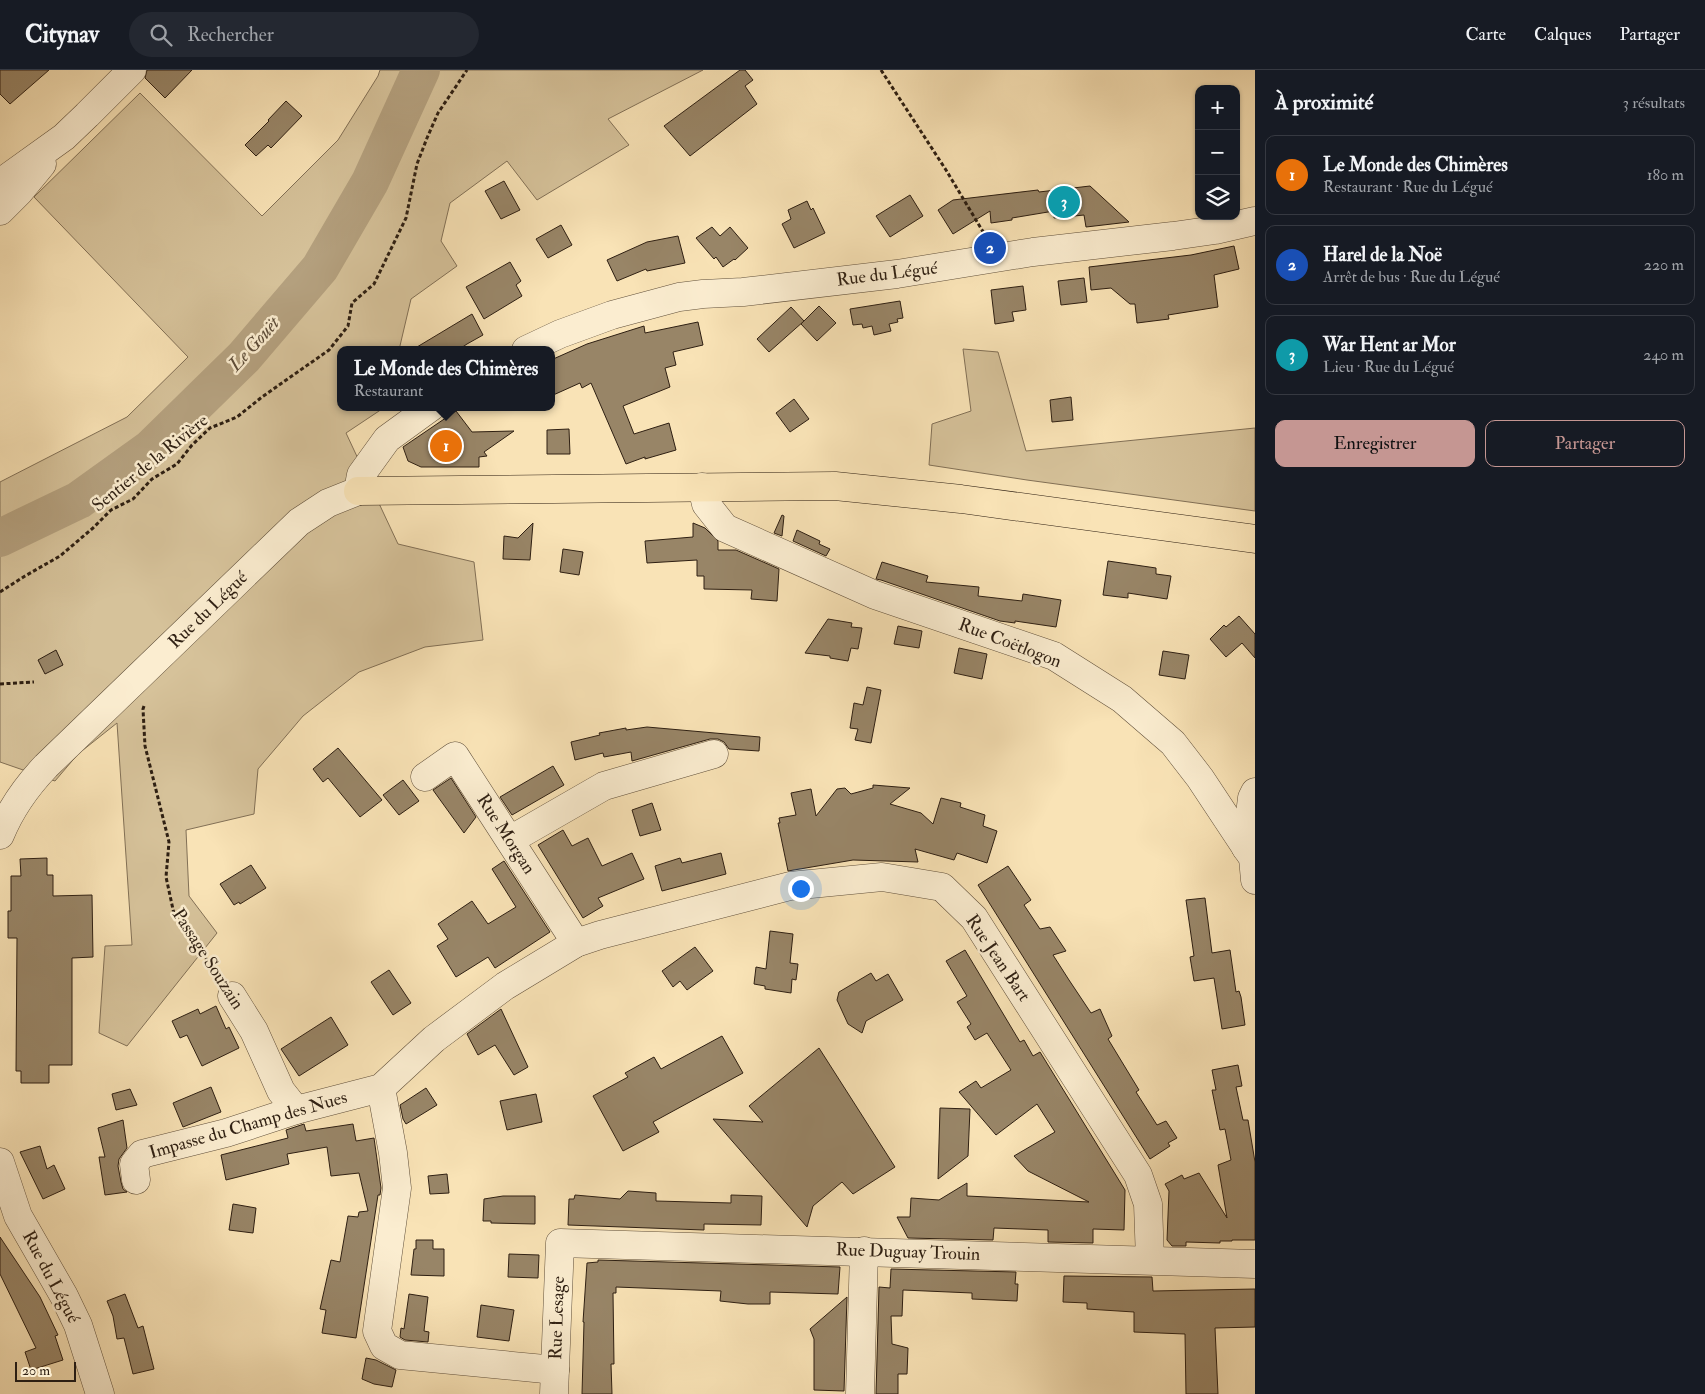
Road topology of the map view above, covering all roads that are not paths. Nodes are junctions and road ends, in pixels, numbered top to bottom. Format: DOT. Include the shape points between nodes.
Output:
graph roads {
  1 [pos="132,70"];
  2 [pos="64,137"];
  3 [pos="0,183"];
  4 [pos="0,211"];
  5 [pos="1255,222"];
  6 [pos="534,346"];
  7 [pos="426,411"];
  8 [pos="702,487"];
  9 [pos="358,490"];
  10 [pos="1255,539"];
  11 [pos="714,754"];
  12 [pos="425,777"];
  13 [pos="1255,792"];
  14 [pos="0,835"];
  15 [pos="510,840"];
  16 [pos="1246,848"];
  17 [pos="1255,880"];
  18 [pos="576,943"];
  19 [pos="232,996"];
  20 [pos="381,1088"];
  21 [pos="296,1110"];
  22 [pos="0,1162"];
  23 [pos="136,1180"];
  24 [pos="560,1243"];
  25 [pos="864,1251"];
  26 [pos="1150,1260"];
  27 [pos="1255,1264"];
  28 [pos="554,1382"];
  29 [pos="100,1394"];
  30 [pos="860,1394"];
  1 -- 2 [label="street"];
  2 -- 3 [label="street"];
  2 -- 4 [label="street"];
  5 -- 6 [label="street, Rue du Légué" via="1173,236 988,258 897,274 679,298 612,315"];
  7 -- 9 [label="street" via="387,439 361,475"];
  8 -- 9 [label="main road"];
  8 -- 10 [label="main road" via="845,487 960,499"];
  8 -- 16 [label="street, Rue Coëtlogon" via="706,504 726,528 875,595 1054,656 1114,694 1173,743"];
  9 -- 14 [label="street, Rue du Légué" via="299,522 40,772 17,800"];
  11 -- 15 [label="street" via="604,786"];
  12 -- 15 [label="street, Rue Morgan" via="455,756"];
  13 -- 16 [label="street"];
  15 -- 18 [label="street, Rue Morgan"];
  16 -- 17 [label="street, Rue Coëtlogon" via="1253,858"];
  18 -- 20 [label="street, Rue Jean Bart" via="504,986 434,1040"];
  18 -- 26 [label="street, Rue Jean Bart" via="790,886 882,877 942,886 974,918 1138,1175 1148,1204"];
  19 -- 21 [label="street, Passage Souzain" via="254,1031 281,1091"];
  20 -- 21 [label="street, Impasse du Champ des Nues"];
  20 -- 28 [label="street" via="397,1188 377,1331 384,1346 400,1355"];
  21 -- 23 [label="street, Impasse du Champ des Nues" via="142,1154 134,1164"];
  22 -- 29 [label="street, Rue du Légué" via="18,1216 78,1325"];
  24 -- 25 [label="street, Rue Duguay Trouin"];
  24 -- 28 [label="street, Rue Lesage"];
  25 -- 26 [label="street, Rue Duguay Trouin"];
  25 -- 30 [label="street"];
  26 -- 27 [label="street, Rue Duguay Trouin"];
}
